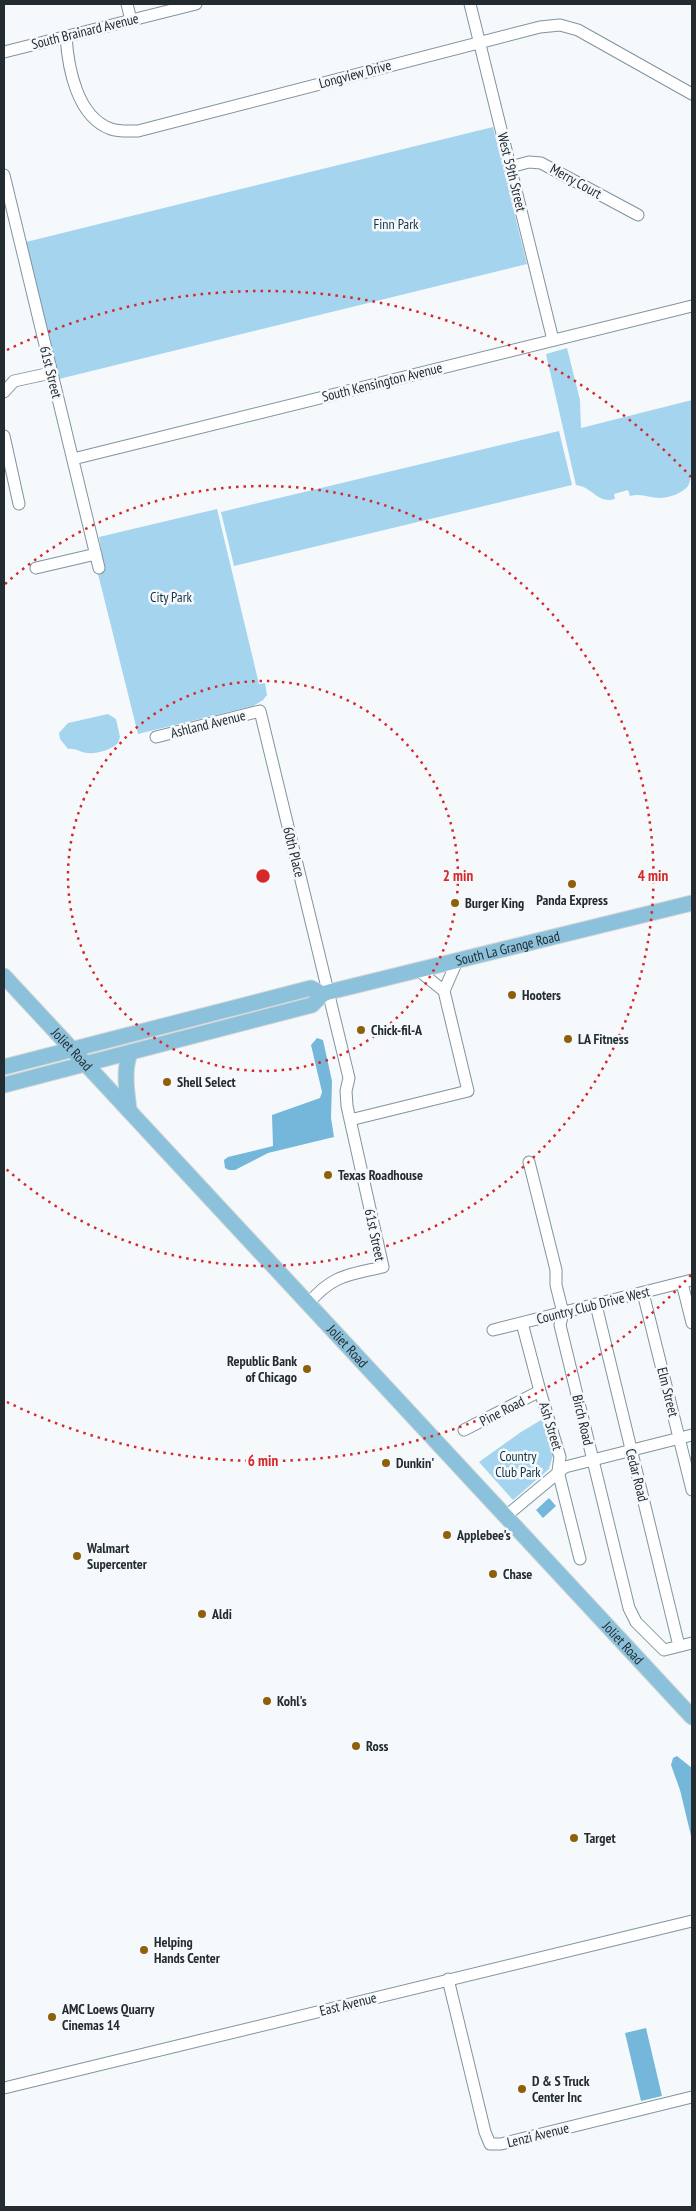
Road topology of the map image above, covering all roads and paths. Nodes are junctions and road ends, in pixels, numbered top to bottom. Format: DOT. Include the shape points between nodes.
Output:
graph roads {
  1 [pos="127,4"];
  2 [pos="196,4"];
  3 [pos="470,4"];
  4 [pos="131,20"];
  5 [pos="66,36"];
  6 [pos="480,42"];
  7 [pos="4,52"];
  8 [pos="692,94"];
  9 [pos="510,167"];
  10 [pos="4,175"];
  11 [pos="638,216"];
  12 [pos="692,306"];
  13 [pos="553,340"];
  14 [pos="52,373"];
  15 [pos="4,392"];
  16 [pos="4,436"];
  17 [pos="72,459"];
  18 [pos="9,481"];
  19 [pos="19,504"];
  20 [pos="96,554"];
  21 [pos="36,568"];
  22 [pos="99,568"];
  23 [pos="260,711"];
  24 [pos="156,737"];
  25 [pos="692,903"];
  26 [pos="457,961"];
  27 [pos="418,970"];
  28 [pos="4,976"];
  29 [pos="444,991"];
  30 [pos="326,993"];
  31 [pos="71,1050"];
  32 [pos="130,1053"];
  33 [pos="84,1064"];
  34 [pos="4,1067"];
  35 [pos="4,1085"];
  36 [pos="129,1110"];
  37 [pos="350,1120"];
  38 [pos="529,1162"];
  39 [pos="687,1282"];
  40 [pos="643,1293"];
  41 [pos="308,1304"];
  42 [pos="596,1305"];
  43 [pos="564,1313"];
  44 [pos="522,1323"];
  45 [pos="692,1323"];
  46 [pos="493,1330"];
  47 [pos="540,1391"];
  48 [pos="464,1430"];
  49 [pos="692,1434"];
  50 [pos="679,1438"];
  51 [pos="631,1449"];
  52 [pos="592,1459"];
  53 [pos="558,1471"];
  54 [pos="692,1490"];
  55 [pos="506,1516"];
  56 [pos="580,1559"];
  57 [pos="692,1643"];
  58 [pos="679,1646"];
  59 [pos="692,1717"];
  60 [pos="692,1921"];
  61 [pos="448,1979"];
  62 [pos="4,2088"];
  63 [pos="692,2097"];
  1 -- 4 [label="street"];
  2 -- 4 [label="street, South Brainard Avenue"];
  3 -- 6 [label="street, West 59th Street"];
  4 -- 5 [label="street, South Brainard Avenue"];
  5 -- 6 [label="street, Longview Drive" via="78,94 90,115 112,130 138,131"];
  5 -- 7 [label="street, South Brainard Avenue"];
  6 -- 8 [label="street, Longview Drive" via="540,27 560,26 578,30"];
  6 -- 9 [label="street, West 59th Street"];
  9 -- 11 [label="street, Merry Court" via="528,162 546,165"];
  9 -- 13 [label="street, West 59th Street"];
  10 -- 14 [label="street, 61st Street"];
  12 -- 13 [label="street, South Kensington Avenue"];
  13 -- 17 [label="street, South Kensington Avenue"];
  14 -- 15 [label="street" via="14,381"];
  14 -- 17 [label="street, 61st Street"];
  16 -- 18 [label="street"];
  17 -- 20 [label="street, 61st Street"];
  18 -- 19 [label="street"];
  20 -- 21 [label="street"];
  20 -- 22 [label="street, 61st Street"];
  23 -- 24 [label="street, Ashland Avenue"];
  23 -- 30 [label="street, 60th Place"];
  25 -- 26 [label="main road, South La Grange Road"];
  26 -- 27 [label="main road, South La Grange Road"];
  26 -- 29 [label="street"];
  27 -- 29 [label="street"];
  27 -- 30 [label="main road, South La Grange Road"];
  28 -- 31 [label="main road, Joliet Road"];
  29 -- 37 [label="street" via="468,1091"];
  30 -- 31 [label="main road, South La Grange Road" via="311,988"];
  30 -- 32 [label="main road, South La Grange Road" via="312,1005"];
  30 -- 37 [label="street, 61st Street" via="349,1078 346,1091"];
  31 -- 33 [label="main road, Joliet Road"];
  31 -- 34 [label="main road, South La Grange Road"];
  32 -- 33 [label="main road, South La Grange Road"];
  32 -- 36 [label="main road" via="126,1080"];
  33 -- 35 [label="main road, South La Grange Road"];
  33 -- 36 [label="main road, Joliet Road"];
  36 -- 41 [label="main road, Joliet Road"];
  37 -- 41 [label="street, 61st Street" via="383,1267 335,1279"];
  38 -- 43 [label="street, Birch Road"];
  39 -- 40 [label="street, Country Club Drive West"];
  39 -- 45 [label="street"];
  40 -- 42 [label="street, Country Club Drive West"];
  40 -- 50 [label="street, Elm Street"];
  41 -- 55 [label="main road, Joliet Road"];
  42 -- 43 [label="street, Country Club Drive West"];
  42 -- 51 [label="street, Cedar Road"];
  43 -- 44 [label="street, Country Club Drive West"];
  43 -- 52 [label="street, Birch Road" via="560,1325"];
  44 -- 46 [label="street, Country Club Drive West"];
  44 -- 47 [label="street, Ash Street"];
  47 -- 48 [label="street, Pine Road"];
  47 -- 53 [label="street, Ash Street" via="560,1456"];
  49 -- 50 [label="street"];
  50 -- 51 [label="street"];
  50 -- 54 [label="street, Elm Street"];
  51 -- 52 [label="street"];
  51 -- 58 [label="street, Cedar Road"];
  52 -- 53 [label="street"];
  52 -- 58 [label="street, Birch Road" via="631,1613 664,1650"];
  53 -- 55 [label="street"];
  53 -- 56 [label="street, Ash Street"];
  55 -- 59 [label="main road, Joliet Road"];
  57 -- 58 [label="street"];
  60 -- 61 [label="street, East Avenue"];
  61 -- 62 [label="street, East Avenue"];
  61 -- 63 [label="street, Lenzi Avenue" via="490,2144"];
}
